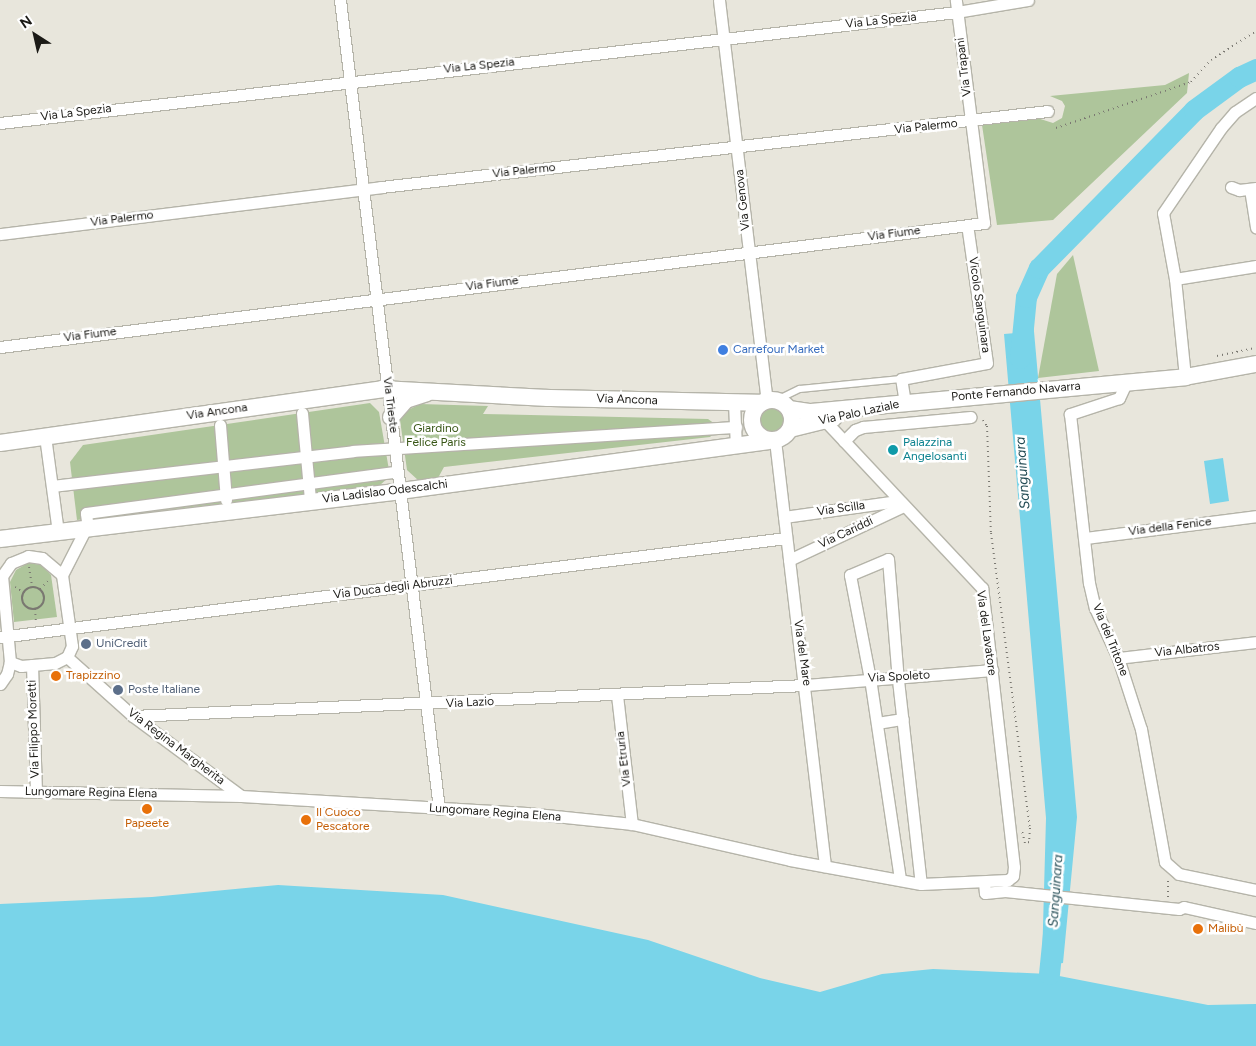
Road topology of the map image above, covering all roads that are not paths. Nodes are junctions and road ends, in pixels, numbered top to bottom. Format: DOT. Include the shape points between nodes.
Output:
graph roads {
  1 [pos="340,0"];
  2 [pos="719,0"];
  3 [pos="956,0"];
  4 [pos="1028,0"];
  5 [pos="957,12"];
  6 [pos="724,38"];
  7 [pos="350,81"];
  8 [pos="1256,98"];
  9 [pos="1048,111"];
  10 [pos="0,122"];
  11 [pos="970,122"];
  12 [pos="738,148"];
  13 [pos="1231,187"];
  14 [pos="1253,188"];
  15 [pos="364,189"];
  16 [pos="984,222"];
  17 [pos="967,225"];
  18 [pos="1256,228"];
  19 [pos="0,234"];
  20 [pos="748,252"];
  21 [pos="1256,266"];
  22 [pos="1175,279"];
  23 [pos="377,298"];
  24 [pos="0,347"];
  25 [pos="1256,364"];
  26 [pos="1185,377"];
  27 [pos="901,380"];
  28 [pos="1127,381"];
  29 [pos="388,389"];
  30 [pos="434,392"];
  31 [pos="734,403"];
  32 [pos="773,403"];
  33 [pos="905,403"];
  34 [pos="302,413"];
  35 [pos="391,417"];
  36 [pos="971,418"];
  37 [pos="824,420"];
  38 [pos="220,425"];
  39 [pos="736,427"];
  40 [pos="790,429"];
  41 [pos="45,436"];
  42 [pos="772,440"];
  43 [pos="844,440"];
  44 [pos="0,443"];
  45 [pos="736,446"];
  46 [pos="396,448"];
  47 [pos="306,456"];
  48 [pos="223,466"];
  49 [pos="394,472"];
  50 [pos="309,483"];
  51 [pos="52,486"];
  52 [pos="400,492"];
  53 [pos="225,494"];
  54 [pos="310,500"];
  55 [pos="900,504"];
  56 [pos="227,512"];
  57 [pos="784,516"];
  58 [pos="1256,516"];
  59 [pos="87,528"];
  60 [pos="58,532"];
  61 [pos="786,538"];
  62 [pos="1085,538"];
  63 [pos="0,539"];
  64 [pos="789,560"];
  65 [pos="1,576"];
  66 [pos="62,576"];
  67 [pos="411,586"];
  68 [pos="69,628"];
  69 [pos="3,636"];
  70 [pos="1256,642"];
  71 [pos="67,657"];
  72 [pos="1118,658"];
  73 [pos="10,662"];
  74 [pos="32,665"];
  75 [pos="992,670"];
  76 [pos="870,678"];
  77 [pos="898,680"];
  78 [pos="0,684"];
  79 [pos="806,685"];
  80 [pos="617,695"];
  81 [pos="426,705"];
  82 [pos="133,716"];
  83 [pos="903,719"];
  84 [pos="877,723"];
  85 [pos="0,791"];
  86 [pos="36,792"];
  87 [pos="241,796"];
  88 [pos="439,809"];
  89 [pos="632,824"];
  90 [pos="918,851"];
  91 [pos="896,854"];
  92 [pos="825,866"];
  93 [pos="900,879"];
  94 [pos="984,882"];
  95 [pos="922,884"];
  96 [pos="1256,890"];
  97 [pos="1256,923"];
  1 -- 7 [label="street, Via Trieste"];
  2 -- 6 [label="street, Via Genova"];
  3 -- 5 [label="street, Via Trapani"];
  4 -- 5 [label="street, Via La Spezia"];
  5 -- 6 [label="street, Via La Spezia"];
  5 -- 11 [label="street, Via Trapani"];
  6 -- 7 [label="street, Via La Spezia"];
  6 -- 12 [label="street, Via Genova"];
  7 -- 10 [label="street, Via La Spezia"];
  7 -- 15 [label="street, Via Trieste"];
  8 -- 22 [label="street" via="1235,112 1221,128 1163,213"];
  9 -- 11 [label="street, Via Palermo"];
  11 -- 12 [label="street, Via Palermo"];
  11 -- 16 [label="street, Via Trapani"];
  12 -- 15 [label="street, Via Palermo"];
  12 -- 20 [label="street, Via Genova"];
  13 -- 14 [label="street" via="1238,190"];
  14 -- 18 [label="street"];
  15 -- 19 [label="street, Via Palermo"];
  15 -- 23 [label="street, Via Trieste"];
  16 -- 17 [label="street, Via Fiume"];
  17 -- 20 [label="street, Via Fiume"];
  17 -- 27 [label="street, Vicolo Sanguinara" via="987,363"];
  20 -- 23 [label="street, Via Fiume"];
  20 -- 32 [label="street, Via Genova"];
  21 -- 22 [label="street"];
  22 -- 26 [label="street"];
  23 -- 24 [label="street, Via Fiume"];
  23 -- 29 [label="street, Via Trieste"];
  25 -- 26 [label="street"];
  26 -- 28 [label="street"];
  27 -- 32 [label="lane" via="800,389"];
  27 -- 33 [label="street"];
  28 -- 33 [label="street, Ponte Fernando Navarra"];
  28 -- 62 [label="street, Via del Tritone" via="1119,398 1070,414"];
  29 -- 30 [label="street, Via Ancona"];
  29 -- 35 [label="street, Via Trieste"];
  29 -- 41 [label="street, Via Ancona"];
  30 -- 31 [label="street, Via Ancona"];
  30 -- 35 [label="street, Via Ancona" via="409,398"];
  31 -- 32 [label="street, Via Ancona"];
  31 -- 39 [label="street"];
  32 -- 33 [label="street, Via Palo Laziale" via="811,412"];
  32 -- 40 [label="street" via="792,417"];
  32 -- 42 [label="street" via="753,411 751,424 757,435"];
  33 -- 37 [label="street, Via Palo Laziale"];
  34 -- 47 [label="street"];
  35 -- 46 [label="street, Via Trieste"];
  36 -- 43 [label="street" via="863,428 855,430"];
  37 -- 40 [label="street, Via Palo Laziale"];
  37 -- 43 [label="street, Via del Lavatore"];
  38 -- 48 [label="street"];
  39 -- 45 [label="street"];
  39 -- 46 [label="street"];
  40 -- 42 [label="street"];
  41 -- 44 [label="street, Via Ancona"];
  41 -- 51 [label="street"];
  42 -- 45 [label="street, Via Ladislao Odescalchi"];
  42 -- 57 [label="street, Via del Mare"];
  43 -- 55 [label="street, Via del Lavatore"];
  45 -- 52 [label="street, Via Ladislao Odescalchi"];
  46 -- 47 [label="street"];
  46 -- 52 [label="street, Via Trieste"];
  47 -- 48 [label="street"];
  47 -- 50 [label="street"];
  48 -- 51 [label="street"];
  48 -- 53 [label="street"];
  49 -- 50 [label="street"];
  50 -- 53 [label="street"];
  50 -- 54 [label="street"];
  51 -- 60 [label="street"];
  52 -- 54 [label="street, Via Ladislao Odescalchi"];
  52 -- 67 [label="street, Via Trieste"];
  53 -- 56 [label="street"];
  53 -- 59 [label="street" via="86,513"];
  54 -- 56 [label="street, Via Ladislao Odescalchi"];
  55 -- 57 [label="street, Via Scilla"];
  55 -- 64 [label="street, Via Cariddi"];
  55 -- 75 [label="street, Via del Lavatore" via="982,588"];
  56 -- 59 [label="street, Via Ladislao Odescalchi"];
  57 -- 61 [label="street, Via del Mare"];
  58 -- 62 [label="street, Via della Fenice"];
  59 -- 60 [label="street, Via Ladislao Odescalchi"];
  59 -- 66 [label="street"];
  60 -- 63 [label="street, Via Ladislao Odescalchi"];
  61 -- 64 [label="street, Via del Mare"];
  61 -- 67 [label="street, Via Duca degli Abruzzi"];
  62 -- 72 [label="street, Via del Tritone" via="1095,608"];
  64 -- 79 [label="street, Via del Mare"];
  65 -- 66 [label="street" via="11,563 28,556 42,558"];
  65 -- 69 [label="street"];
  66 -- 68 [label="street"];
  67 -- 68 [label="street, Via Duca degli Abruzzi"];
  67 -- 81 [label="street, Via Trieste"];
  68 -- 69 [label="street, Via Duca degli Abruzzi"];
  68 -- 71 [label="street" via="72,646"];
  69 -- 73 [label="street"];
  70 -- 72 [label="street, Via Albatros"];
  71 -- 74 [label="street" via="55,663"];
  71 -- 82 [label="street, Via Regina Margherita"];
  72 -- 96 [label="street, Via del Tritone" via="1141,729 1162,853 1172,871"];
  73 -- 74 [label="street"];
  73 -- 78 [label="street"];
  74 -- 86 [label="street, Via Filippo Moretti"];
  75 -- 77 [label="street, Via Spoleto"];
  75 -- 94 [label="street, Via del Lavatore" via="1013,876"];
  76 -- 77 [label="street, Via Spoleto"];
  76 -- 77 [label="street" via="850,575 888,559"];
  76 -- 79 [label="street, Via Spoleto"];
  76 -- 84 [label="street"];
  77 -- 83 [label="street"];
  79 -- 80 [label="street, Via Lazio"];
  79 -- 92 [label="street, Via del Mare"];
  80 -- 81 [label="street, Via Lazio"];
  80 -- 89 [label="street, Via Etruria"];
  81 -- 82 [label="street, Via Lazio"];
  81 -- 88 [label="street, Via Trieste"];
  82 -- 87 [label="street, Via Regina Margherita"];
  83 -- 84 [label="street"];
  83 -- 90 [label="street"];
  84 -- 91 [label="street"];
  85 -- 86 [label="street, Lungomare Regina Elena"];
  86 -- 87 [label="street, Lungomare Regina Elena"];
  87 -- 88 [label="street, Lungomare Regina Elena"];
  88 -- 89 [label="street, Lungomare Regina Elena"];
  89 -- 92 [label="street, Lungomare Regina Elena"];
  90 -- 91 [label="street"];
  90 -- 95 [label="street"];
  91 -- 93 [label="street"];
  92 -- 93 [label="street, Lungomare Regina Elena"];
  93 -- 95 [label="street, Lungomare Regina Elena"];
  94 -- 95 [label="street, Lungomare Regina Elena"];
  94 -- 97 [label="street" via="985,893 1006,891 1184,907"];
}
